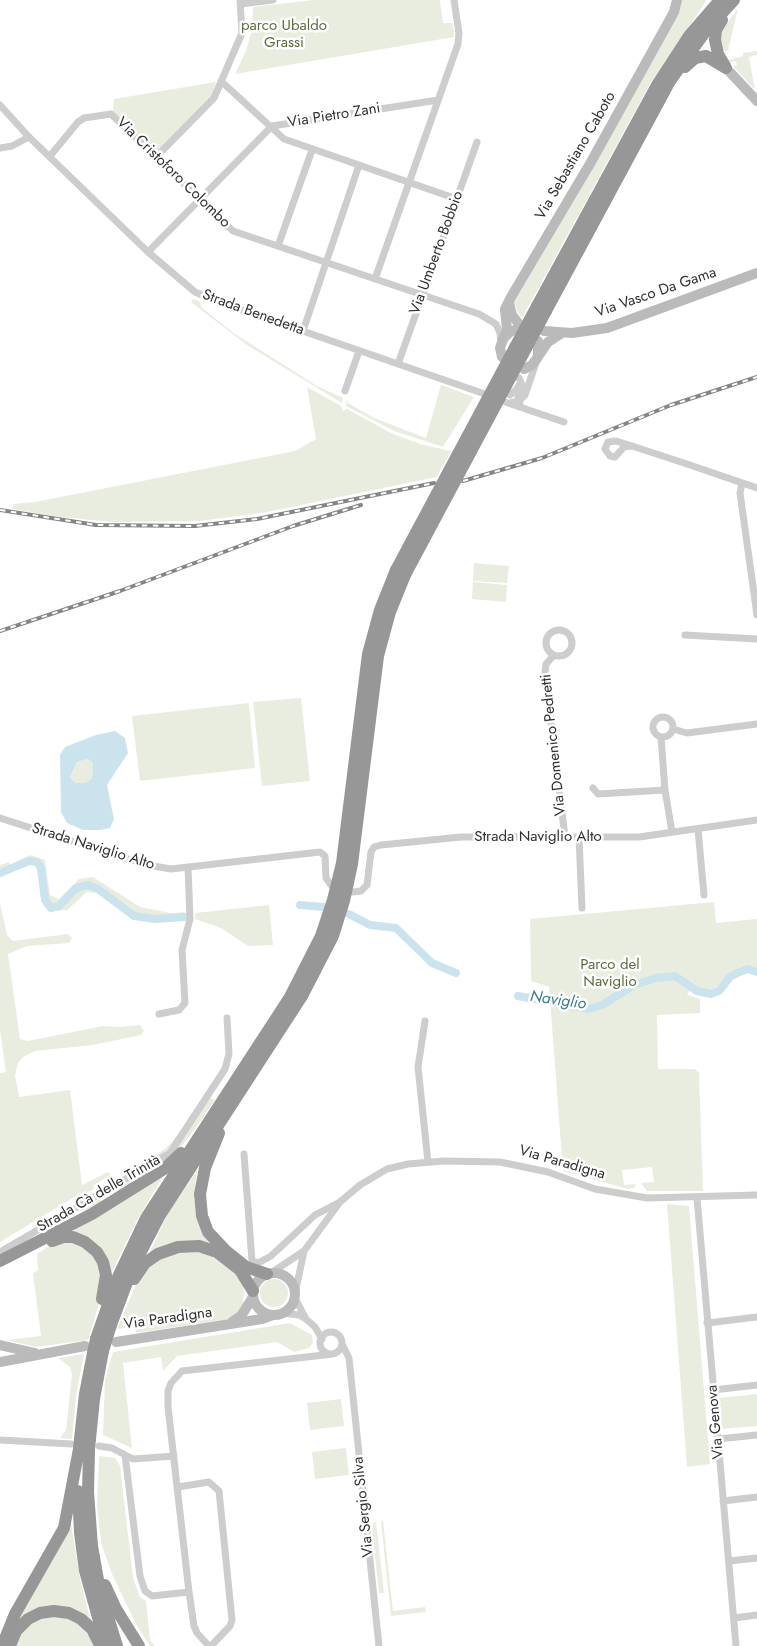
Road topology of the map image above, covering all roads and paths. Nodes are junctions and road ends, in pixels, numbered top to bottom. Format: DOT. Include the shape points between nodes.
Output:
graph roads {
  1 [pos="273,0"];
  2 [pos="454,0"];
  3 [pos="669,0"];
  4 [pos="677,0"];
  5 [pos="711,0"];
  6 [pos="720,0"];
  7 [pos="734,0"];
  8 [pos="739,0"];
  9 [pos="240,2"];
  10 [pos="667,23"];
  11 [pos="726,68"];
  12 [pos="663,74"];
  13 [pos="222,81"];
  14 [pos="438,100"];
  15 [pos="757,101"];
  16 [pos="0,105"];
  17 [pos="648,120"];
  18 [pos="272,126"];
  19 [pos="29,136"];
  20 [pos="477,142"];
  21 [pos="0,148"];
  22 [pos="312,150"];
  23 [pos="50,156"];
  24 [pos="156,157"];
  25 [pos="359,165"];
  26 [pos="408,182"];
  27 [pos="457,199"];
  28 [pos="200,200"];
  29 [pos="278,246"];
  30 [pos="148,252"];
  31 [pos="326,263"];
  32 [pos="757,273"];
  33 [pos="375,280"];
  34 [pos="422,295"];
  35 [pos="509,302"];
  36 [pos="542,308"];
  37 [pos="303,331"];
  38 [pos="544,331"];
  39 [pos="562,333"];
  40 [pos="502,341"];
  41 [pos="538,341"];
  42 [pos="359,351"];
  43 [pos="502,357"];
  44 [pos="538,357"];
  45 [pos="398,364"];
  46 [pos="520,375"];
  47 [pos="527,390"];
  48 [pos="345,391"];
  49 [pos="482,393"];
  50 [pos="510,394"];
  51 [pos="519,401"];
  52 [pos="526,410"];
  53 [pos="535,412"];
  54 [pos="564,422"];
  55 [pos="632,446"];
  56 [pos="742,483"];
  57 [pos="757,488"];
  58 [pos="400,573"];
  59 [pos="757,615"];
  60 [pos="685,635"];
  61 [pos="757,639"];
  62 [pos="554,655"];
  63 [pos="757,724"];
  64 [pos="673,730"];
  65 [pos="661,737"];
  66 [pos="593,788"];
  67 [pos="665,790"];
  68 [pos="0,818"];
  69 [pos="757,820"];
  70 [pos="698,828"];
  71 [pos="672,832"];
  72 [pos="565,837"];
  73 [pos="579,837"];
  74 [pos="188,867"];
  75 [pos="331,885"];
  76 [pos="354,892"];
  77 [pos="704,894"];
  78 [pos="582,908"];
  79 [pos="159,1014"];
  80 [pos="227,1018"];
  81 [pos="426,1021"];
  82 [pos="257,1065"];
  83 [pos="224,1098"];
  84 [pos="244,1154"];
  85 [pos="428,1162"];
  86 [pos="757,1195"];
  87 [pos="696,1198"];
  88 [pos="340,1202"];
  89 [pos="304,1251"];
  90 [pos="0,1252"];
  91 [pos="0,1261"];
  92 [pos="0,1271"];
  93 [pos="269,1273"];
  94 [pos="253,1294"];
  95 [pos="295,1296"];
  96 [pos="278,1314"];
  97 [pos="757,1317"];
  98 [pos="306,1319"];
  99 [pos="708,1322"];
  100 [pos="111,1325"];
  101 [pos="226,1325"];
  102 [pos="315,1327"];
  103 [pos="333,1333"];
  104 [pos="321,1341"];
  105 [pos="116,1342"];
  106 [pos="342,1344"];
  107 [pos="0,1345"];
  108 [pos="93,1347"];
  109 [pos="38,1353"];
  110 [pos="334,1353"];
  111 [pos="308,1357"];
  112 [pos="0,1362"];
  113 [pos="350,1367"];
  114 [pos="757,1385"];
  115 [pos="714,1390"];
  116 [pos="757,1435"];
  117 [pos="718,1439"];
  118 [pos="0,1440"];
  119 [pos="83,1445"];
  120 [pos="125,1455"];
  121 [pos="174,1456"];
  122 [pos="178,1487"];
  123 [pos="757,1497"];
  124 [pos="723,1500"];
  125 [pos="90,1531"];
  126 [pos="757,1558"];
  127 [pos="729,1561"];
  128 [pos="189,1592"];
  129 [pos="757,1615"];
  130 [pos="734,1618"];
  131 [pos="2,1646"];
  132 [pos="10,1646"];
  133 [pos="100,1646"];
  134 [pos="106,1646"];
  135 [pos="117,1646"];
  136 [pos="139,1646"];
  137 [pos="210,1646"];
  138 [pos="379,1646"];
  139 [pos="736,1646"];
  1 -- 9 [label="street"];
  2 -- 14 [label="street" via="458,44"];
  3 -- 10 [label="street, Via Sebastiano Caboto"];
  4 -- 10 [label="street, Via Sebastiano Caboto"];
  5 -- 12 [label="highway" via="678,43"];
  6 -- 12 [label="highway" via="689,36"];
  7 -- 17 [label="highway" via="687,56"];
  8 -- 11 [label="highway" via="715,33 716,47"];
  9 -- 13 [label="street" via="242,33"];
  10 -- 35 [label="street, Via Sebastiano Caboto"];
  11 -- 15 [label="street"];
  11 -- 17 [label="highway" via="706,56 692,60"];
  12 -- 36 [label="highway"];
  13 -- 18 [label="street"];
  13 -- 24 [label="street" via="214,98"];
  14 -- 18 [label="street, Via Pietro Zani"];
  14 -- 26 [label="street"];
  16 -- 19 [label="street, Strada Benedetta"];
  17 -- 36 [label="highway"];
  18 -- 22 [label="street" via="284,139"];
  18 -- 28 [label="street, Via Pietro Zani"];
  19 -- 21 [label="street" via="12,146"];
  19 -- 23 [label="street, Strada Benedetta"];
  20 -- 27 [label="street, Via Umberto Bobbio"];
  22 -- 25 [label="street"];
  22 -- 29 [label="street"];
  23 -- 24 [label="street, Via Cristoforo Colombo" via="78,122 111,114"];
  23 -- 30 [label="street, Strada Benedetta"];
  24 -- 28 [label="street, Via Cristoforo Colombo"];
  25 -- 26 [label="street"];
  25 -- 31 [label="street"];
  26 -- 27 [label="street"];
  26 -- 33 [label="street"];
  27 -- 34 [label="street, Via Umberto Bobbio"];
  28 -- 29 [label="street, Via Cristoforo Colombo" via="233,231"];
  28 -- 30 [label="street, Via Pietro Zani"];
  29 -- 31 [label="street, Via Cristoforo Colombo"];
  30 -- 37 [label="street, Strada Benedetta" via="199,294"];
  31 -- 33 [label="street, Via Cristoforo Colombo"];
  31 -- 37 [label="street"];
  32 -- 39 [label="street, Via Vasco Da Gama" via="612,326"];
  33 -- 34 [label="street, Via Cristoforo Colombo"];
  34 -- 40 [label="street, Via Cristoforo Colombo" via="486,317 495,323"];
  34 -- 45 [label="street, Via Umberto Bobbio"];
  35 -- 40 [label="street, Via Sebastiano Caboto" via="505,309 507,328"];
  35 -- 40 [label="street" via="518,327"];
  36 -- 58 [label="highway, bridge"];
  37 -- 42 [label="street, Strada Benedetta"];
  38 -- 39 [label="street, Via Vasco Da Gama"];
  39 -- 44 [label="street" via="547,343"];
  40 -- 43 [label="street, Via Sebastiano Caboto"];
  41 -- 44 [label="street"];
  42 -- 45 [label="street, Strada Benedetta"];
  42 -- 48 [label="street"];
  44 -- 46 [label="street"];
  44 -- 47 [label="street"];
  45 -- 49 [label="street, Strada Benedetta"];
  46 -- 50 [label="street" via="517,389"];
  46 -- 51 [label="street"];
  47 -- 51 [label="street"];
  47 -- 53 [label="street" via="527,402"];
  51 -- 52 [label="street"];
  51 -- 52 [label="street" via="506,403"];
  52 -- 53 [label="street"];
  53 -- 54 [label="street"];
  55 -- 56 [label="street"];
  56 -- 57 [label="street"];
  56 -- 59 [label="street" via="740,493"];
  58 -- 82 [label="highway" via="376,663 354,849 342,908 310,983"];
  58 -- 83 [label="highway" via="380,610 368,654 343,856 329,915 302,977"];
  60 -- 61 [label="street"];
  62 -- 72 [label="street, Via Domenico Pedretti" via="546,664 545,673"];
  63 -- 64 [label="street" via="687,733"];
  64 -- 65 [label="street" via="668,736"];
  64 -- 65 [label="street" via="668,718 658,719 654,729"];
  65 -- 67 [label="street"];
  66 -- 67 [label="street" via="598,794"];
  67 -- 71 [label="street"];
  68 -- 74 [label="street, Strada Naviglio Alto" via="147,865 171,869"];
  69 -- 70 [label="street, Strada Naviglio Alto"];
  70 -- 71 [label="street, Strada Naviglio Alto"];
  70 -- 77 [label="street"];
  71 -- 73 [label="street, Strada Naviglio Alto" via="639,837"];
  72 -- 73 [label="street, Strada Naviglio Alto"];
  72 -- 76 [label="street, Strada Naviglio Alto" via="462,837 378,845 371,852 367,885"];
  73 -- 78 [label="street"];
  74 -- 75 [label="street, Strada Naviglio Alto" via="319,852 324,856 326,876"];
  74 -- 79 [label="street" via="190,918 182,950 185,1003 179,1010"];
  80 -- 90 [label="street, Strada Cà delle Trinità" via="227,1063 170,1152"];
  81 -- 85 [label="street" via="418,1067"];
  82 -- 93 [label="highway" via="218,1136 205,1168 200,1194 202,1216 216,1242 246,1267"];
  82 -- 100 [label="highway" via="160,1215 135,1262"];
  83 -- 91 [label="highway" via="183,1151 164,1169 85,1218"];
  83 -- 108 [label="highway" via="139,1231 114,1286"];
  84 -- 88 [label="street, Via Paradigna" via="252,1261 258,1263 271,1256 316,1215"];
  85 -- 87 [label="street, Via Paradigna" via="500,1162 548,1172 622,1195"];
  85 -- 88 [label="street, Via Paradigna" via="387,1170 360,1184"];
  86 -- 87 [label="street, Via Paradigna"];
  87 -- 99 [label="street, Via Genova"];
  88 -- 89 [label="street, Via Paradigna"];
  89 -- 93 [label="street, Via Paradigna"];
  89 -- 95 [label="street, Via Paradigna"];
  92 -- 108 [label="highway" via="60,1238 72,1237 88,1244 102,1258 106,1278"];
  93 -- 94 [label="street, Via Paradigna" via="255,1284"];
  93 -- 95 [label="street" via="278,1273 290,1280"];
  94 -- 96 [label="street" via="260,1310"];
  94 -- 100 [label="highway" via="242,1273 217,1252 199,1246 175,1247 155,1255 143,1266"];
  94 -- 101 [label="street, Via Paradigna" via="241,1316"];
  95 -- 96 [label="street, Via Paradigna" via="288,1309"];
  95 -- 98 [label="street"];
  96 -- 98 [label="street" via="299,1315"];
  96 -- 101 [label="street, Via Paradigna" via="262,1320"];
  97 -- 99 [label="street"];
  98 -- 102 [label="street"];
  99 -- 115 [label="street, Via Genova"];
  100 -- 108 [label="highway, bridge"];
  101 -- 105 [label="street, Via Paradigna"];
  102 -- 103 [label="street"];
  102 -- 104 [label="street"];
  103 -- 104 [label="street" via="326,1334"];
  103 -- 106 [label="street" via="340,1337"];
  104 -- 110 [label="street" via="325,1352"];
  104 -- 111 [label="street"];
  106 -- 110 [label="street"];
  106 -- 113 [label="street, Via Sergio Silva"];
  107 -- 109 [label="street"];
  108 -- 109 [label="street"];
  108 -- 119 [label="highway"];
  108 -- 119 [label="highway" via="94,1399"];
  109 -- 112 [label="street"];
  110 -- 111 [label="street"];
  110 -- 113 [label="street"];
  111 -- 121 [label="street" via="208,1367 176,1375 168,1391"];
  113 -- 138 [label="street, Via Sergio Silva"];
  114 -- 115 [label="street"];
  115 -- 117 [label="street, Via Genova"];
  116 -- 117 [label="street"];
  117 -- 124 [label="street, Via Genova"];
  118 -- 119 [label="street"];
  119 -- 120 [label="street" via="109,1447"];
  119 -- 125 [label="highway"];
  119 -- 131 [label="highway" via="64,1528 16,1611"];
  119 -- 134 [label="highway" via="78,1502 82,1548 92,1600"];
  120 -- 121 [label="street" via="142,1460"];
  120 -- 128 [label="street" via="140,1576 145,1591 152,1596"];
  121 -- 122 [label="street"];
  122 -- 128 [label="street"];
  122 -- 137 [label="street" via="209,1482 219,1491 232,1620"];
  123 -- 124 [label="street"];
  124 -- 127 [label="street, Via Genova"];
  125 -- 135 [label="highway" via="100,1591"];
  125 -- 136 [label="highway" via="110,1598"];
  126 -- 127 [label="street"];
  127 -- 130 [label="street, Via Genova"];
  128 -- 137 [label="street" via="194,1626"];
  129 -- 130 [label="street"];
  130 -- 139 [label="street, Via Genova"];
  132 -- 133 [label="highway" via="16,1631 28,1618 54,1611 72,1614 85,1622"];
}
